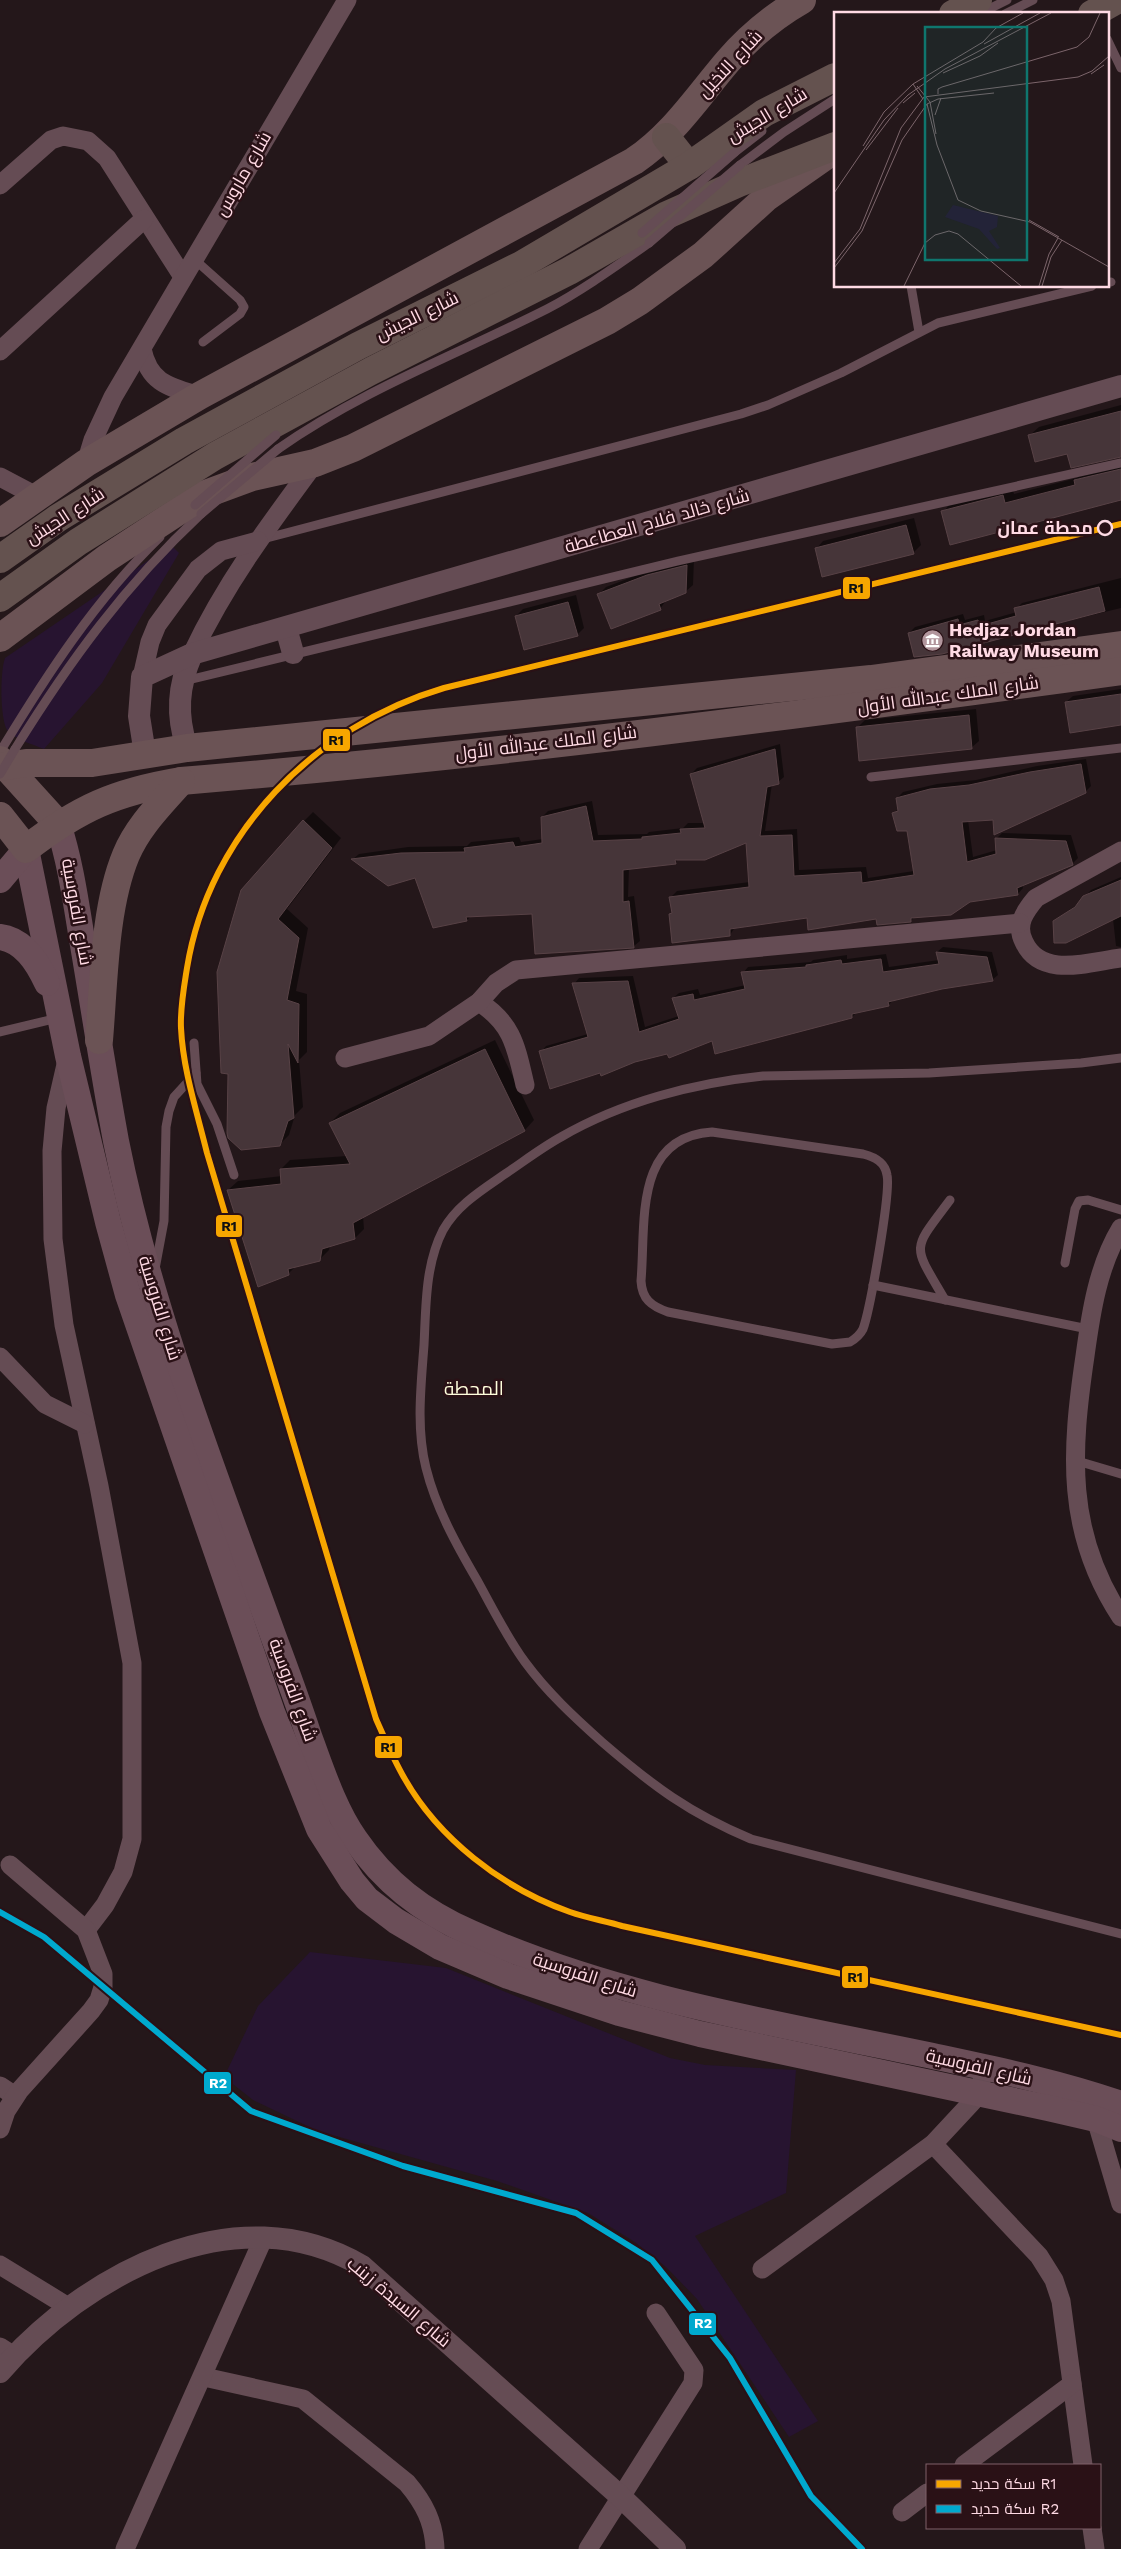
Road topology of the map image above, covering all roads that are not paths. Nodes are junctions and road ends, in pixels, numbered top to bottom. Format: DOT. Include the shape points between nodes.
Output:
graph roads {
  1 [pos="347,0"];
  2 [pos="802,0"];
  3 [pos="978,0"];
  4 [pos="1007,0"];
  5 [pos="1033,0"];
  6 [pos="957,12"];
  7 [pos="983,12"];
  8 [pos="1009,12"];
  9 [pos="1108,42"];
  10 [pos="1121,68"];
  11 [pos="834,78"];
  12 [pos="834,87"];
  13 [pos="834,100"];
  14 [pos="792,110"];
  15 [pos="772,123"];
  16 [pos="666,137"];
  17 [pos="834,148"];
  18 [pos="834,149"];
  19 [pos="689,166"];
  20 [pos="0,185"];
  21 [pos="144,219"];
  22 [pos="194,259"];
  23 [pos="183,277"];
  24 [pos="568,277"];
  25 [pos="911,288"];
  26 [pos="1083,288"];
  27 [pos="919,332"];
  28 [pos="203,342"];
  29 [pos="437,348"];
  30 [pos="142,349"];
  31 [pos="0,351"];
  32 [pos="1121,386"];
  33 [pos="199,396"];
  34 [pos="86,463"];
  35 [pos="315,463"];
  36 [pos="1121,463"];
  37 [pos="0,477"];
  38 [pos="36,496"];
  39 [pos="0,523"];
  40 [pos="258,541"];
  41 [pos="0,559"];
  42 [pos="0,598"];
  43 [pos="286,628"];
  44 [pos="0,638"];
  45 [pos="1121,645"];
  46 [pos="293,653"];
  47 [pos="192,654"];
  48 [pos="1121,671"];
  49 [pos="142,677"];
  50 [pos="182,682"];
  51 [pos="188,748"];
  52 [pos="1121,748"];
  53 [pos="145,754"];
  54 [pos="4,758"];
  55 [pos="871,777"];
  56 [pos="181,781"];
  57 [pos="0,816"];
  58 [pos="58,824"];
  59 [pos="26,849"];
  60 [pos="1121,851"];
  61 [pos="0,880"];
  62 [pos="1020,923"];
  63 [pos="0,937"];
  64 [pos="1121,958"];
  65 [pos="479,1002"];
  66 [pos="61,1018"];
  67 [pos="0,1032"];
  68 [pos="99,1040"];
  69 [pos="194,1043"];
  70 [pos="68,1056"];
  71 [pos="345,1058"];
  72 [pos="1121,1058"];
  73 [pos="196,1073"];
  74 [pos="525,1085"];
  75 [pos="234,1175"];
  76 [pos="950,1200"];
  77 [pos="1121,1210"];
  78 [pos="1121,1228"];
  79 [pos="1065,1263"];
  80 [pos="873,1285"];
  81 [pos="151,1286"];
  82 [pos="945,1300"];
  83 [pos="1088,1330"];
  84 [pos="0,1357"];
  85 [pos="85,1424"];
  86 [pos="1074,1460"];
  87 [pos="1121,1474"];
  88 [pos="1121,1616"];
  89 [pos="10,1865"];
  90 [pos="86,1930"];
  91 [pos="1121,1934"];
  92 [pos="982,2080"];
  93 [pos="8,2091"];
  94 [pos="1121,2104"];
  95 [pos="1096,2119"];
  96 [pos="0,2129"];
  97 [pos="1121,2129"];
  98 [pos="933,2144"];
  99 [pos="1121,2204"];
  100 [pos="264,2237"];
  101 [pos="0,2265"];
  102 [pos="762,2269"];
  103 [pos="70,2308"];
  104 [pos="656,2312"];
  105 [pos="5,2359"];
  106 [pos="204,2377"];
  107 [pos="1072,2384"];
  108 [pos="965,2464"];
  109 [pos="1083,2464"];
  110 [pos="926,2494"];
  111 [pos="621,2497"];
  112 [pos="902,2512"];
  113 [pos="1092,2529"];
  114 [pos="126,2549"];
  115 [pos="435,2549"];
  116 [pos="588,2549"];
  117 [pos="675,2549"];
  118 [pos="1095,2549"];
  1 -- 22 [label="street, شارع ماروس"];
  2 -- 16 [label="main road, شارع النخيل" via="745,44"];
  3 -- 6 [label="highway"];
  4 -- 7 [label="lane"];
  5 -- 8 [label="lane"];
  9 -- 10 [label="lane"];
  11 -- 19 [label="highway, شارع الجيش" via="764,113"];
  12 -- 14 [label="lane"];
  13 -- 54 [label="lane, bridge" via="740,165 649,243 581,290 366,394 278,449 201,514 146,569 97,626"];
  15 -- 24 [label="lane, bridge" via="642,233"];
  16 -- 19 [label="highway"];
  16 -- 33 [label="main road, شارع النخيل" via="622,168"];
  17 -- 24 [label="highway, شارع الجيش" via="702,198 633,233"];
  18 -- 35 [label="main road" via="767,197 688,267 632,306 391,430"];
  19 -- 41 [label="highway, شارع الجيش" via="521,265 358,346 184,441 58,518"];
  20 -- 21 [label="street" via="51,140 63,136 76,137 99,148"];
  21 -- 23 [label="street"];
  21 -- 31 [label="street"];
  22 -- 23 [label="street, شارع ماروس"];
  22 -- 28 [label="lane" via="244,307 240,314"];
  23 -- 30 [label="street, شارع ماروس"];
  24 -- 42 [label="highway, شارع الجيش" via="371,371 215,456 78,542"];
  25 -- 27 [label="lane"];
  26 -- 27 [label="lane" via="960,317"];
  27 -- 40 [label="lane" via="842,373 768,405"];
  29 -- 54 [label="lane, bridge" via="362,382 276,435 148,548 101,601"];
  30 -- 33 [label="street" via="148,368 161,382"];
  30 -- 34 [label="street, شارع ماروس" via="102,418"];
  32 -- 43 [label="street, شارع خالد فلاح العطاعطة"];
  33 -- 34 [label="main road, شارع النخيل"];
  34 -- 38 [label="main road, شارع النخيل"];
  35 -- 40 [label="street"];
  35 -- 44 [label="main road" via="252,477 203,495 107,558"];
  36 -- 46 [label="lane" via="678,561"];
  37 -- 38 [label="street"];
  38 -- 39 [label="main road, شارع النخيل"];
  40 -- 47 [label="street" via="221,595"];
  40 -- 49 [label="street" via="221,551 198,569 157,625"];
  43 -- 46 [label="street"];
  43 -- 47 [label="street, شارع خالد فلاح العطاعطة"];
  45 -- 51 [label="main road, شارع الملك عبدالله الأول" via="871,679"];
  46 -- 50 [label="lane"];
  47 -- 49 [label="street, شارع خالد فلاح العطاعطة"];
  47 -- 50 [label="street"];
  48 -- 56 [label="main road, شارع الملك عبدالله الأول" via="874,705 401,760"];
  49 -- 53 [label="street" via="139,716"];
  50 -- 51 [label="street" via="179,717"];
  51 -- 53 [label="main road, شارع الملك عبدالله الأول"];
  52 -- 55 [label="lane"];
  53 -- 54 [label="main road, شارع الملك عبدالله الأول" via="92,762 26,762"];
  54 -- 58 [label="main road, شارع الفروسية"];
  56 -- 58 [label="main road, شارع الملك عبدالله الأول" via="123,793"];
  56 -- 68 [label="main road" via="144,824 127,853 116,883"];
  57 -- 59 [label="main road, شارع الفروسية"];
  58 -- 59 [label="main road, شارع الملك عبدالله الأول"];
  58 -- 68 [label="main road, شارع الفروسية" via="72,875"];
  59 -- 61 [label="main road, شارع الملك عبدالله الأول"];
  59 -- 66 [label="main road, شارع الفروسية"];
  60 -- 62 [label="street" via="1036,898"];
  62 -- 64 [label="street" via="1028,952 1054,966"];
  62 -- 65 [label="street" via="527,969 505,975"];
  63 -- 66 [label="main road" via="27,951 42,972"];
  65 -- 71 [label="street" via="428,1036"];
  65 -- 74 [label="street" via="495,1012 512,1036"];
  66 -- 67 [label="lane"];
  66 -- 70 [label="main road, شارع الفروسية"];
  68 -- 81 [label="main road, شارع الفروسية" via="116,1142"];
  69 -- 73 [label="lane"];
  70 -- 85 [label="street" via="56,1108 52,1151 53,1239 64,1325"];
  70 -- 92 [label="main road, شارع الفروسية" via="128,1295 272,1712 319,1828 339,1863 367,1899 440,1947 508,1976 619,2013 700,2034"];
  72 -- 91 [label="lane" via="929,1073 737,1078 676,1092 623,1108 591,1122 561,1137 463,1204 444,1229 432,1258 420,1392 420,1429 436,1502 503,1628 549,1692 648,1782 715,1824 751,1839"];
  73 -- 75 [label="lane" via="201,1095 216,1124"];
  73 -- 81 [label="lane" via="174,1097 169,1111 164,1222"];
  76 -- 82 [label="lane" via="924,1235 919,1248 922,1260"];
  77 -- 79 [label="lane" via="1088,1200 1079,1201 1074,1209"];
  78 -- 83 [label="street" via="1102,1268"];
  80 -- 80 [label="lane" via="888,1185 885,1168 872,1156 712,1132 695,1133 664,1150 649,1182 641,1281 642,1292 656,1308 841,1345 858,1337 863,1330"];
  80 -- 82 [label="lane"];
  81 -- 92 [label="main road, شارع الفروسية" via="227,1509 319,1762 352,1835 395,1887 421,1907 469,1932 540,1961 644,1994"];
  82 -- 83 [label="lane"];
  83 -- 86 [label="street" via="1074,1431"];
  84 -- 85 [label="street" via="45,1404"];
  85 -- 90 [label="street" via="132,1663 133,1827 122,1872 105,1905"];
  86 -- 87 [label="lane"];
  86 -- 88 [label="street" via="1080,1514 1089,1551"];
  89 -- 90 [label="street"];
  90 -- 93 [label="street" via="103,1974 99,2000"];
  92 -- 94 [label="main road, شارع الفروسية" via="1090,2093"];
  92 -- 95 [label="main road, شارع الفروسية"];
  92 -- 98 [label="street" via="964,2112"];
  93 -- 96 [label="street"];
  95 -- 97 [label="main road, شارع الفروسية"];
  95 -- 99 [label="street"];
  98 -- 102 [label="street"];
  98 -- 107 [label="street" via="1039,2256 1054,2280 1061,2301"];
  100 -- 103 [label="street, شارع السيدة زينب" via="209,2242 170,2253 114,2277"];
  100 -- 106 [label="street"];
  100 -- 111 [label="street, شارع السيدة زينب" via="314,2245 337,2252 362,2266"];
  101 -- 103 [label="street"];
  103 -- 105 [label="street, شارع السيدة زينب"];
  104 -- 111 [label="street" via="694,2370 693,2383"];
  106 -- 114 [label="street"];
  106 -- 115 [label="street" via="288,2394 312,2404 407,2483 431,2520"];
  107 -- 108 [label="street"];
  107 -- 109 [label="street"];
  110 -- 112 [label="street"];
  111 -- 116 [label="street"];
  111 -- 117 [label="street, شارع السيدة زينب"];
  113 -- 118 [label="street"];
}
